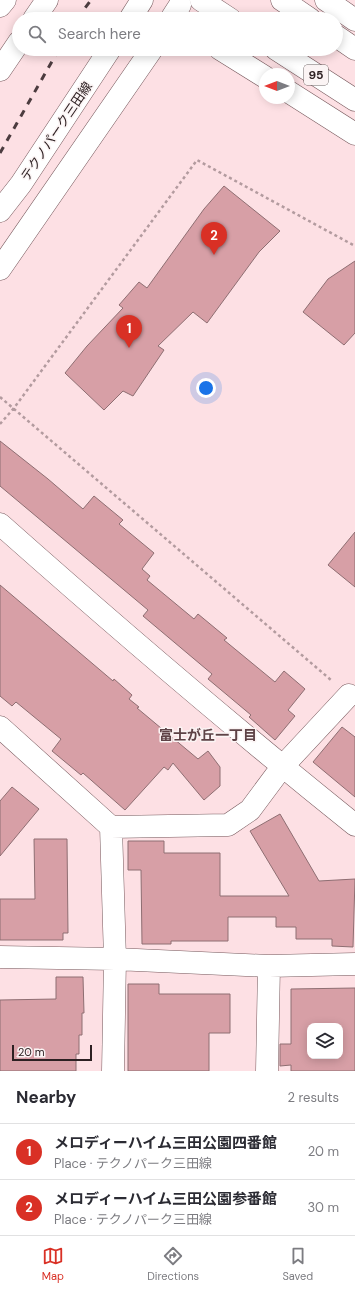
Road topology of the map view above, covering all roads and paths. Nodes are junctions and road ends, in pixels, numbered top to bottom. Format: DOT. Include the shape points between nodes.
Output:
graph roads {
  1 [pos="4,0"];
  2 [pos="47,0"];
  3 [pos="142,0"];
  4 [pos="201,0"];
  5 [pos="282,0"];
  6 [pos="326,0"];
  7 [pos="0,6"];
  8 [pos="39,12"];
  9 [pos="134,12"];
  10 [pos="219,12"];
  11 [pos="300,12"];
  12 [pos="355,20"];
  13 [pos="343,41"];
  14 [pos="355,49"];
  15 [pos="12,52"];
  16 [pos="105,56"];
  17 [pos="147,56"];
  18 [pos="231,56"];
  19 [pos="287,56"];
  20 [pos="0,70"];
  21 [pos="259,73"];
  22 [pos="295,96"];
  23 [pos="355,100"];
  24 [pos="355,134"];
  25 [pos="0,211"];
  26 [pos="355,246"];
  27 [pos="0,269"];
  28 [pos="0,396"];
  29 [pos="14,408"];
  30 [pos="0,424"];
  31 [pos="0,524"];
  32 [pos="349,696"];
  33 [pos="0,727"];
  34 [pos="282,767"];
  35 [pos="355,825"];
  36 [pos="111,827"];
  37 [pos="0,957"];
  38 [pos="115,959"];
  39 [pos="355,964"];
  40 [pos="269,966"];
  41 [pos="113,1071"];
  42 [pos="267,1071"];
  1 -- 7 [label="street"];
  2 -- 8 [label="street"];
  3 -- 9 [label="street"];
  4 -- 10 [label="street"];
  5 -- 11 [label="street"];
  6 -- 12 [label="street"];
  13 -- 14 [label="street"];
  15 -- 20 [label="street"];
  16 -- 25 [label="street, テクノパーク三田線" via="21,184"];
  17 -- 27 [label="street"];
  18 -- 21 [label="street"];
  19 -- 23 [label="street, 95"];
  22 -- 24 [label="street, 95"];
  26 -- 29 [label="path" via="197,160"];
  28 -- 29 [label="path"];
  29 -- 30 [label="path"];
  29 -- 32 [label="path"];
  31 -- 34 [label="street" via="104,617"];
  32 -- 34 [label="street"];
  33 -- 36 [label="street"];
  34 -- 35 [label="street"];
  34 -- 36 [label="street" via="250,810 228,825"];
  36 -- 38 [label="street"];
  37 -- 38 [label="street"];
  38 -- 40 [label="street"];
  38 -- 41 [label="street"];
  39 -- 40 [label="street"];
  40 -- 42 [label="street"];
}
